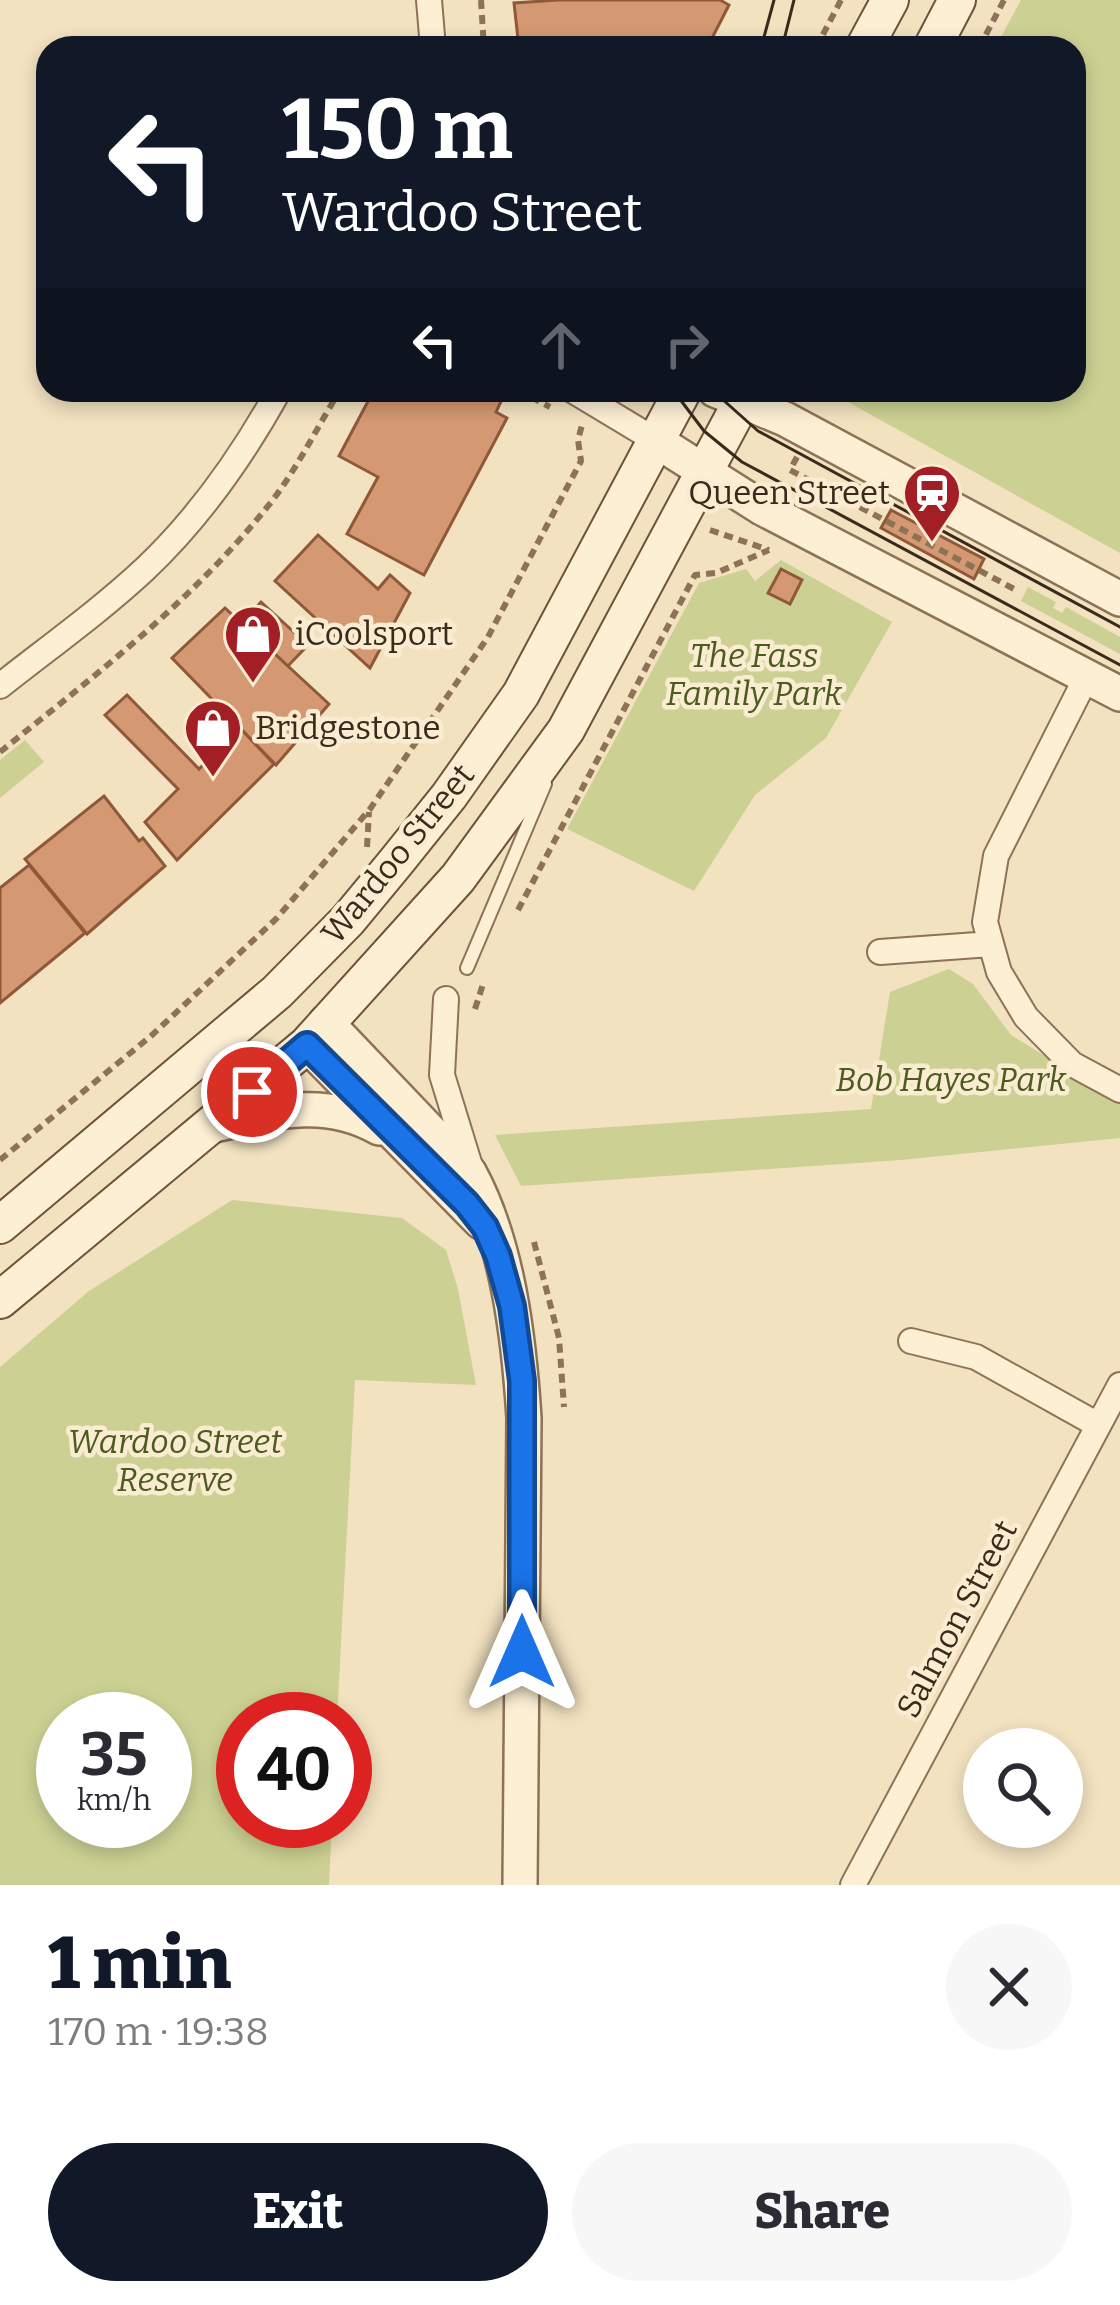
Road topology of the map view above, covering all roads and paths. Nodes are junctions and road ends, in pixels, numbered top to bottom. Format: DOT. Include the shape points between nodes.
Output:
graph roads {
  1 [pos="429,0"];
  2 [pos="481,0"];
  3 [pos="841,0"];
  4 [pos="890,0"];
  5 [pos="957,0"];
  6 [pos="1004,0"];
  7 [pos="432,36"];
  8 [pos="483,36"];
  9 [pos="822,36"];
  10 [pos="870,36"];
  11 [pos="938,36"];
  12 [pos="985,36"];
  13 [pos="272,402"];
  14 [pos="333,402"];
  15 [pos="580,402"];
  16 [pos="592,402"];
  17 [pos="676,402"];
  18 [pos="733,402"];
  19 [pos="753,402"];
  20 [pos="655,440"];
  21 [pos="798,454"];
  22 [pos="706,471"];
  23 [pos="807,479"];
  24 [pos="799,494"];
  25 [pos="710,530"];
  26 [pos="1016,590"];
  27 [pos="1120,599"];
  28 [pos="1086,678"];
  29 [pos="0,686"];
  30 [pos="1120,694"];
  31 [pos="579,706"];
  32 [pos="0,752"];
  33 [pos="509,926"];
  34 [pos="991,944"];
  35 [pos="880,952"];
  36 [pos="467,968"];
  37 [pos="488,969"];
  38 [pos="277,992"];
  39 [pos="446,999"];
  40 [pos="470,1023"];
  41 [pos="316,1034"];
  42 [pos="1120,1090"];
  43 [pos="210,1126"];
  44 [pos="0,1160"];
  45 [pos="433,1169"];
  46 [pos="479,1191"];
  47 [pos="0,1225"];
  48 [pos="531,1234"];
  49 [pos="498,1256"];
  50 [pos="0,1300"];
  51 [pos="911,1340"];
  52 [pos="1120,1385"];
  53 [pos="564,1407"];
  54 [pos="1098,1425"];
  55 [pos="520,1885"];
  56 [pos="853,1885"];
  1 -- 7 [label="street"];
  2 -- 8 [label="path"];
  3 -- 9 [label="path"];
  4 -- 10 [label="main road"];
  5 -- 11 [label="main road"];
  6 -- 12 [label="path"];
  13 -- 29 [label="street" via="209,497 145,569"];
  14 -- 32 [label="path" via="228,556"];
  15 -- 44 [label="path" via="581,461 488,637 370,809 276,919"];
  16 -- 20 [label="street"];
  17 -- 20 [label="main road, Wardoo Street"];
  18 -- 22 [label="main road, Wardoo Street"];
  19 -- 27 [label="street"];
  20 -- 22 [label="street"];
  20 -- 38 [label="main road, Wardoo Street" via="521,694 384,877"];
  21 -- 23 [label="path" via="790,470"];
  22 -- 28 [label="street"];
  22 -- 31 [label="main road, Wardoo Street"];
  23 -- 24 [label="path"];
  23 -- 26 [label="path"];
  25 -- 33 [label="path" via="770,550 695,574"];
  28 -- 30 [label="street"];
  28 -- 34 [label="street" via="996,856 985,922"];
  31 -- 36 [label="lane, Wardoo Street"];
  31 -- 41 [label="main road, Wardoo Street" via="458,878"];
  34 -- 35 [label="street"];
  34 -- 42 [label="street" via="1026,1017 1072,1064"];
  37 -- 40 [label="path"];
  38 -- 41 [label="main road"];
  38 -- 47 [label="main road, Wardoo Street"];
  39 -- 46 [label="street" via="442,1075"];
  41 -- 43 [label="main road, Wardoo Street"];
  41 -- 45 [label="street"];
  41 -- 46 [label="street" via="459,1160"];
  43 -- 45 [label="street" via="329,1109 374,1125"];
  43 -- 50 [label="main road, Wardoo Street"];
  45 -- 49 [label="street" via="476,1214"];
  46 -- 49 [label="street"];
  48 -- 53 [label="path" via="559,1339"];
  49 -- 55 [label="street" via="519,1347 524,1418"];
  51 -- 54 [label="street" via="976,1358"];
  52 -- 54 [label="street, Salmon Street"];
  54 -- 56 [label="street, Salmon Street"];
}
